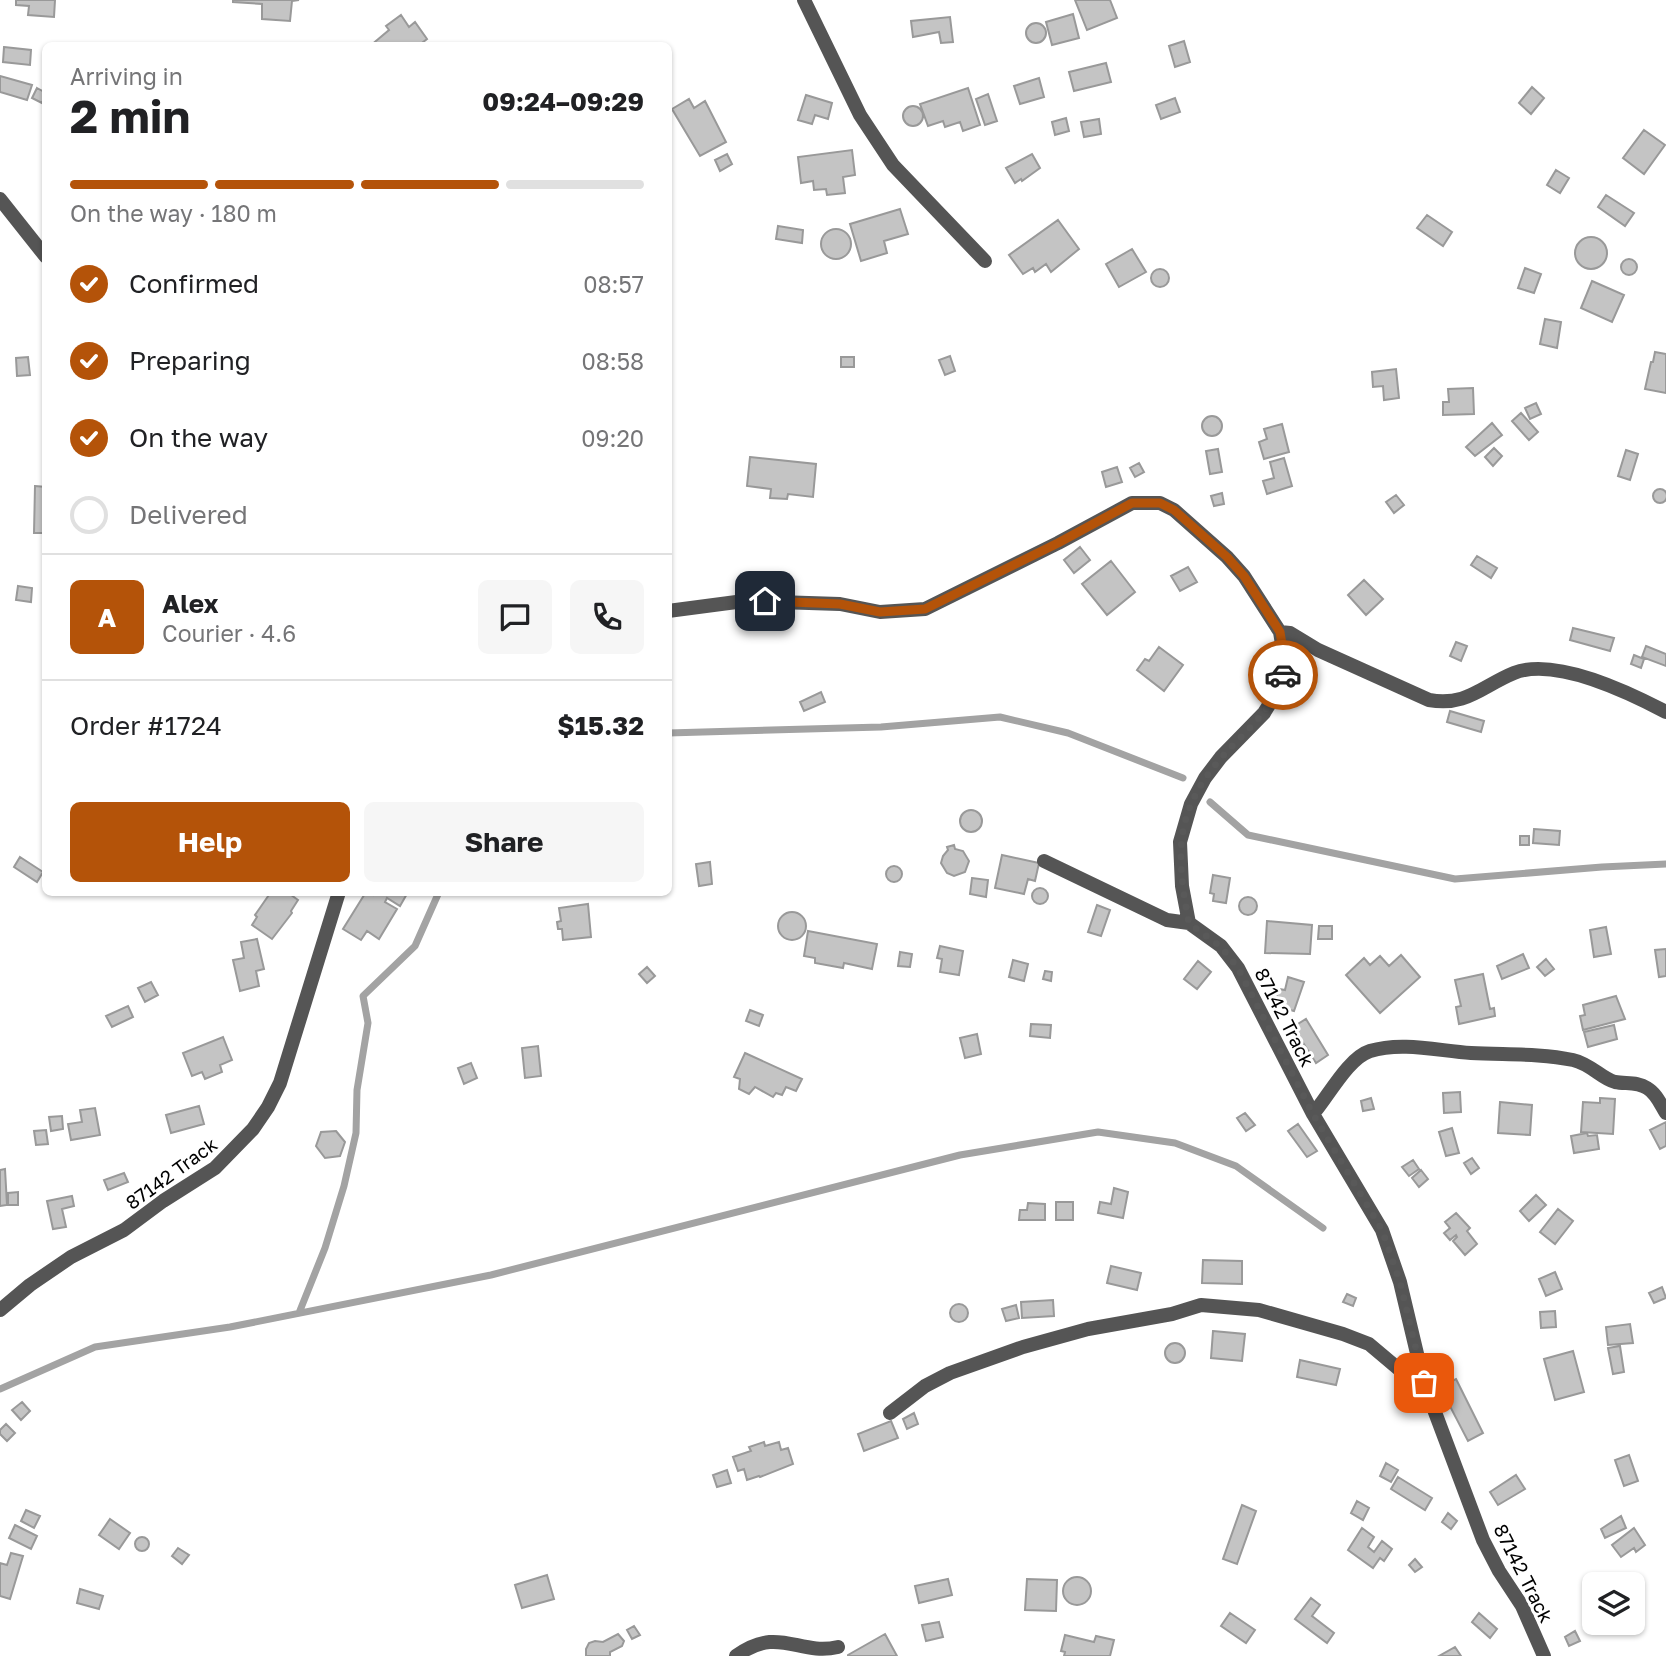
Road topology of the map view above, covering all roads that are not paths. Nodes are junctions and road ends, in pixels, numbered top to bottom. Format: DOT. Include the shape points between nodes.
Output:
graph roads {
  1 [pos="803,0"];
  2 [pos="0,198"];
  3 [pos="42,252"];
  4 [pos="985,261"];
  5 [pos="672,611"];
  6 [pos="1280,632"];
  7 [pos="1666,712"];
  8 [pos="1044,861"];
  9 [pos="338,896"];
  10 [pos="1189,923"];
  11 [pos="1313,1114"];
  12 [pos="1666,1114"];
  13 [pos="0,1310"];
  14 [pos="1424,1383"];
  15 [pos="890,1413"];
  16 [pos="838,1647"];
  17 [pos="736,1656"];
  18 [pos="1544,1656"];
  1 -- 4 [label="street" via="860,115 893,165"];
  2 -- 3 [label="street"];
  5 -- 6 [label="street" via="758,601 840,604 880,612 925,609 1132,503 1146,502 1174,510 1227,557"];
  6 -- 7 [label="street" via="1429,700 1460,701 1512,674 1545,668 1588,679"];
  6 -- 10 [label="street" via="1285,662 1280,687 1264,713 1205,778 1185,820 1180,842"];
  8 -- 10 [label="street" via="1167,920"];
  9 -- 13 [label="street, 87142 Track" via="280,1083 253,1129 215,1168 124,1230 71,1257"];
  10 -- 11 [label="street, 87142 Track" via="1221,947 1238,968"];
  11 -- 12 [label="street" via="1360,1056 1411,1046 1574,1060 1611,1081 1647,1088"];
  11 -- 14 [label="street, 87142 Track" via="1382,1230 1400,1282"];
  14 -- 15 [label="street" via="1407,1376 1370,1344 1343,1334 1259,1310 1201,1306 1023,1346 950,1373"];
  14 -- 18 [label="street, 87142 Track" via="1483,1540 1522,1606"];
  16 -- 17 [label="street" via="820,1650 775,1641 754,1645"];
}
